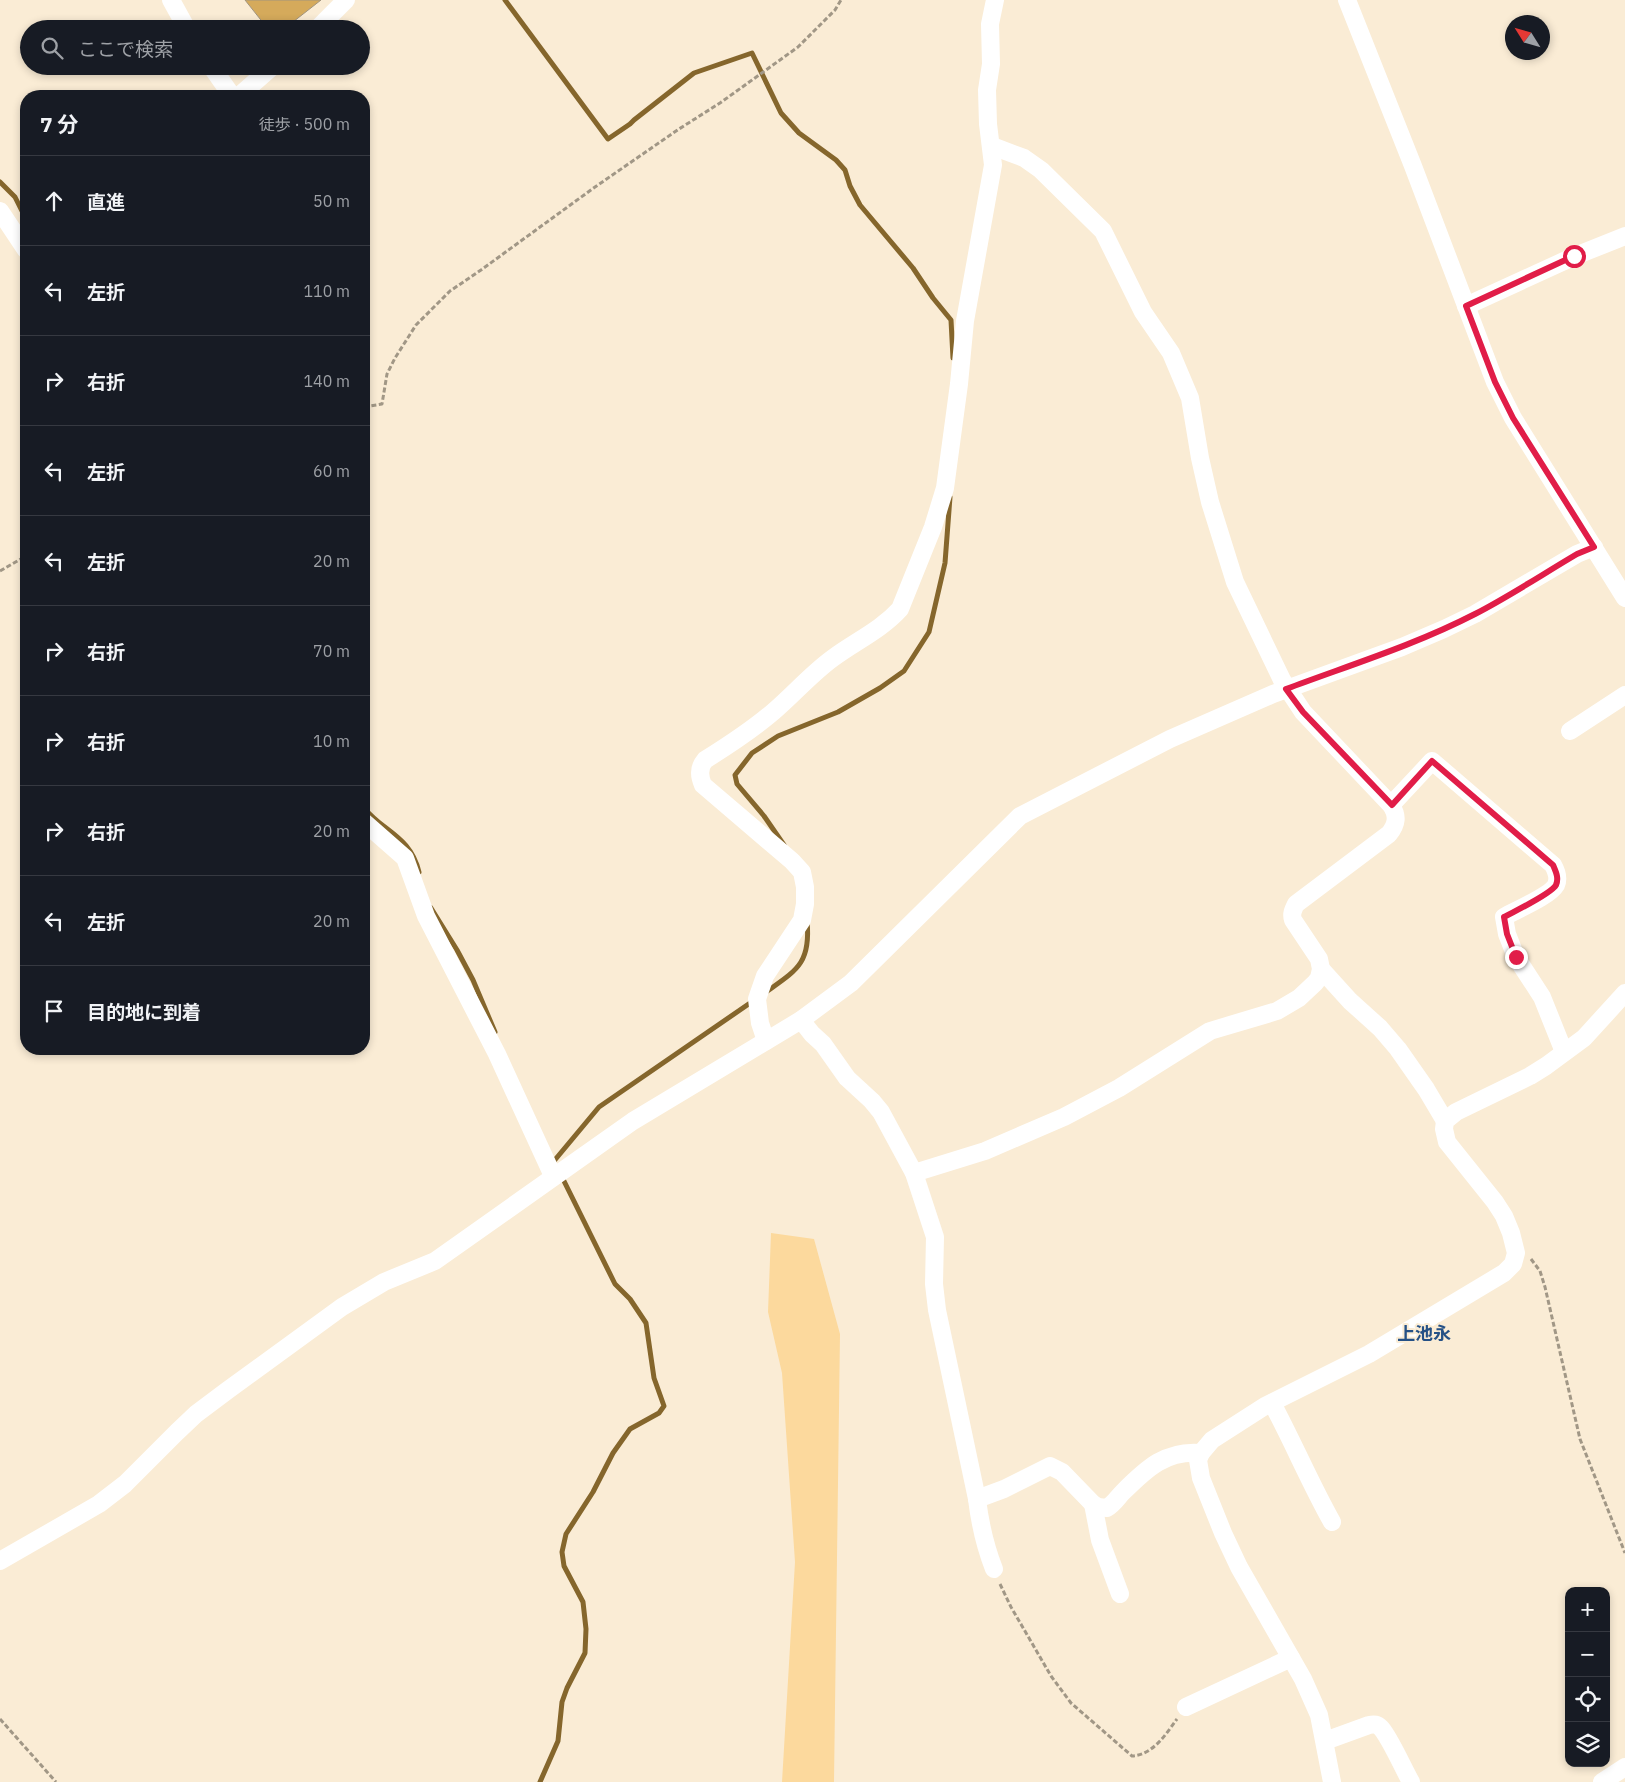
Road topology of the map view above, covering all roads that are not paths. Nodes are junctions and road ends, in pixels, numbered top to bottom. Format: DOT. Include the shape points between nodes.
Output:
graph roads {
  1 [pos="171,0"];
  2 [pos="346,0"];
  3 [pos="995,0"];
  4 [pos="1347,0"];
  5 [pos="182,20"];
  6 [pos="326,20"];
  7 [pos="217,75"];
  8 [pos="262,75"];
  9 [pos="228,90"];
  10 [pos="245,90"];
  11 [pos="992,146"];
  12 [pos="0,211"];
  13 [pos="1625,236"];
  14 [pos="20,241"];
  15 [pos="1466,306"];
  16 [pos="1594,547"];
  17 [pos="1625,598"];
  18 [pos="1286,689"];
  19 [pos="1625,695"];
  20 [pos="1570,732"];
  21 [pos="1392,805"];
  22 [pos="370,827"];
  23 [pos="1321,969"];
  24 [pos="1625,993"];
  25 [pos="801,1020"];
  26 [pos="766,1041"];
  27 [pos="1564,1052"];
  28 [pos="1446,1121"];
  29 [pos="914,1173"];
  30 [pos="552,1176"];
  31 [pos="1272,1403"];
  32 [pos="1200,1453"];
  33 [pos="977,1499"];
  34 [pos="1093,1504"];
  35 [pos="1332,1522"];
  36 [pos="0,1561"];
  37 [pos="994,1569"];
  38 [pos="1120,1594"];
  39 [pos="1291,1658"];
  40 [pos="1186,1707"];
  41 [pos="1325,1741"];
  42 [pos="1625,1767"];
  43 [pos="1332,1782"];
  44 [pos="1411,1782"];
  45 [pos="1602,1782"];
  1 -- 5 [label="street"];
  2 -- 6 [label="street"];
  3 -- 11 [label="street" via="990,24 991,64 987,90"];
  4 -- 15 [label="street"];
  7 -- 9 [label="street"];
  8 -- 10 [label="street"];
  11 -- 18 [label="street" via="1024,158 1042,170 1104,231 1143,312 1171,353 1190,398 1210,502 1235,582"];
  11 -- 26 [label="street" via="993,165 965,321 945,488 900,608 881,627 833,658 774,711 701,765 703,785 802,872 805,904 802,920 765,976 757,999"];
  12 -- 14 [label="street"];
  13 -- 15 [label="street"];
  15 -- 16 [label="street" via="1495,382 1513,418"];
  16 -- 17 [label="street"];
  16 -- 18 [label="street" via="1444,629"];
  18 -- 21 [label="street" via="1303,712"];
  18 -- 25 [label="street" via="1170,739 1020,816 851,983"];
  19 -- 20 [label="street"];
  21 -- 23 [label="street" via="1396,819 1389,834 1293,909 1293,920 1319,959"];
  21 -- 27 [label="street" via="1432,761 1553,865 1558,874 1556,885 1550,892 1504,917 1516,957 1542,996"];
  22 -- 30 [label="street" via="405,858 426,916 496,1054"];
  23 -- 28 [label="street" via="1398,1049"];
  23 -- 29 [label="street" via="1316,983 1276,1011 1210,1031 1119,1088 1064,1117 985,1151"];
  24 -- 27 [label="street" via="1584,1038"];
  25 -- 26 [label="street"];
  25 -- 29 [label="street" via="847,1078 881,1112"];
  26 -- 30 [label="street" via="633,1121"];
  27 -- 28 [label="street" via="1530,1076 1456,1112"];
  28 -- 31 [label="street" via="1447,1142 1495,1202 1508,1224 1515,1244 1512,1264 1492,1281 1369,1354"];
  29 -- 33 [label="street" via="935,1237 937,1310"];
  30 -- 36 [label="street" via="435,1261 384,1282 342,1307 196,1414 125,1484 99,1504"];
  31 -- 32 [label="street" via="1212,1440"];
  31 -- 35 [label="street"];
  32 -- 34 [label="street" via="1168,1456 1138,1478 1110,1507"];
  32 -- 39 [label="street" via="1201,1478 1223,1534"];
  33 -- 34 [label="street" via="1050,1466 1062,1472"];
  33 -- 37 [label="street" via="984,1542"];
  34 -- 38 [label="street" via="1104,1553"];
  39 -- 40 [label="street"];
  39 -- 41 [label="street" via="1319,1715"];
  41 -- 43 [label="street"];
  41 -- 44 [label="street" via="1375,1724 1387,1738"];
  42 -- 45 [label="street"];
}
